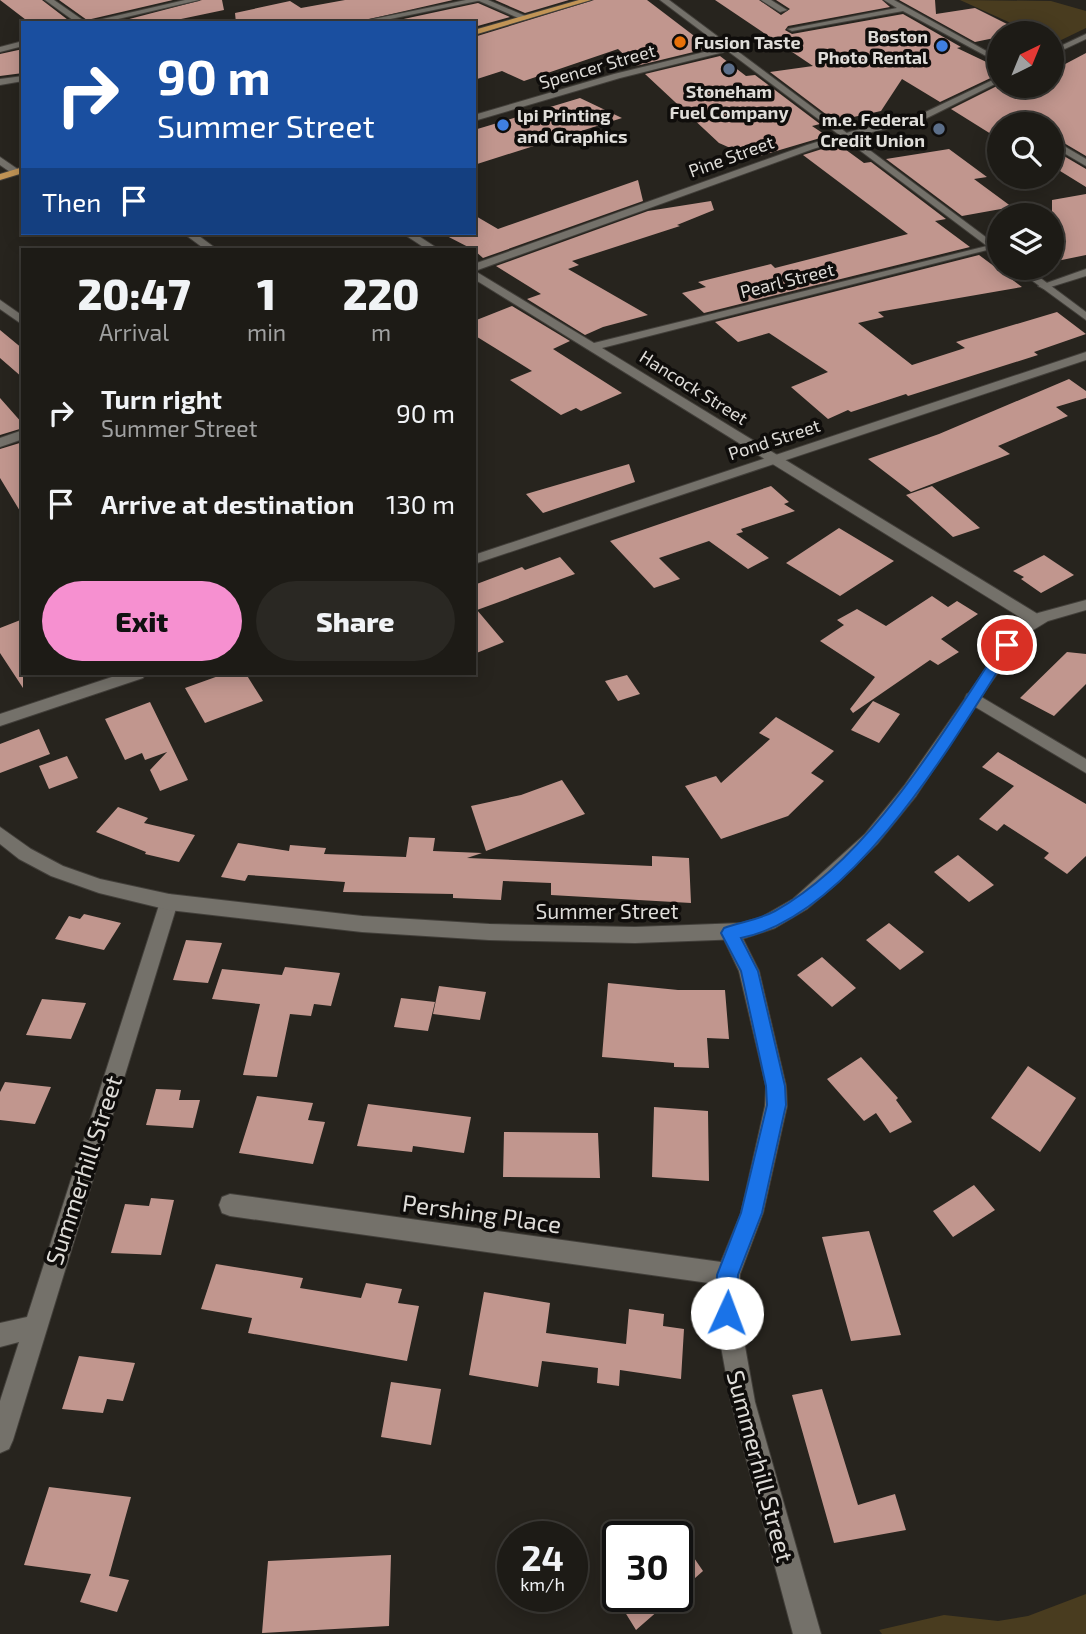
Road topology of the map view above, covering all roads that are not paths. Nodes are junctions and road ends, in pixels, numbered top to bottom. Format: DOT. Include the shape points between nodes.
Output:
graph roads {
  1 [pos="49,0"];
  2 [pos="195,0"];
  3 [pos="480,0"];
  4 [pos="586,0"];
  5 [pos="664,0"];
  6 [pos="765,0"];
  7 [pos="888,0"];
  8 [pos="904,9"];
  9 [pos="783,10"];
  10 [pos="526,18"];
  11 [pos="80,21"];
  12 [pos="98,21"];
  13 [pos="369,21"];
  14 [pos="792,29"];
  15 [pos="476,32"];
  16 [pos="1086,36"];
  17 [pos="21,44"];
  18 [pos="1064,47"];
  19 [pos="729,48"];
  20 [pos="0,50"];
  21 [pos="987,54"];
  22 [pos="21,78"];
  23 [pos="0,82"];
  24 [pos="987,85"];
  25 [pos="476,117"];
  26 [pos="845,136"];
  27 [pos="1064,149"];
  28 [pos="0,160"];
  29 [pos="1086,163"];
  30 [pos="20,171"];
  31 [pos="0,177"];
  32 [pos="191,235"];
  33 [pos="410,235"];
  34 [pos="987,243"];
  35 [pos="210,248"];
  36 [pos="432,248"];
  37 [pos="987,251"];
  38 [pos="476,267"];
  39 [pos="1086,272"];
  40 [pos="476,275"];
  41 [pos="1036,280"];
  42 [pos="1044,286"];
  43 [pos="0,303"];
  44 [pos="1086,317"];
  45 [pos="21,320"];
  46 [pos="592,347"];
  47 [pos="1086,356"];
  48 [pos="21,436"];
  49 [pos="0,443"];
  50 [pos="774,459"];
  51 [pos="476,559"];
  52 [pos="1086,606"];
  53 [pos="1036,620"];
  54 [pos="134,675"];
  55 [pos="973,698"];
  56 [pos="0,720"];
  57 [pos="1086,767"];
  58 [pos="0,834"];
  59 [pos="169,902"];
  60 [pos="730,933"];
  61 [pos="230,1205"];
  62 [pos="728,1275"];
  63 [pos="33,1327"];
  64 [pos="0,1335"];
  65 [pos="0,1440"];
  66 [pos="807,1634"];
  1 -- 11 [label="street"];
  2 -- 12 [label="street"];
  3 -- 10 [label="street"];
  3 -- 13 [label="street"];
  4 -- 10 [label="main road"];
  5 -- 19 [label="street"];
  6 -- 9 [label="street"];
  7 -- 8 [label="street"];
  8 -- 14 [label="street"];
  8 -- 21 [label="street"];
  10 -- 15 [label="main road"];
  16 -- 18 [label="street"];
  17 -- 20 [label="street"];
  19 -- 25 [label="street, Spencer Street"];
  19 -- 26 [label="street"];
  22 -- 23 [label="street"];
  24 -- 26 [label="street, Pine Street" via="920,119"];
  26 -- 34 [label="street"];
  26 -- 38 [label="street, Pine Street"];
  27 -- 29 [label="street"];
  28 -- 30 [label="street"];
  30 -- 31 [label="main road"];
  32 -- 35 [label="street"];
  33 -- 36 [label="street"];
  37 -- 46 [label="street, Pearl Street"];
  39 -- 42 [label="street"];
  40 -- 46 [label="street, Hancock Street"];
  41 -- 42 [label="street"];
  42 -- 44 [label="street"];
  43 -- 45 [label="street"];
  46 -- 50 [label="street, Hancock Street"];
  47 -- 50 [label="street, Pond Street"];
  48 -- 49 [label="street"];
  50 -- 51 [label="street, Pond Street"];
  50 -- 53 [label="street, Hancock Street"];
  52 -- 53 [label="street, Summer Street"];
  53 -- 55 [label="street, Summer Street" via="1014,637"];
  54 -- 56 [label="street"];
  55 -- 57 [label="street"];
  55 -- 60 [label="street, Summer Street" via="910,791 828,881 782,916"];
  58 -- 59 [label="street, Summer Street" via="57,871"];
  59 -- 60 [label="street, Summer Street" via="477,931"];
  59 -- 63 [label="street, Summerhill Street"];
  60 -- 62 [label="street, Summerhill Street" via="749,971 776,1086 776,1105 751,1213"];
  61 -- 62 [label="street, Pershing Place"];
  62 -- 66 [label="street, Summerhill Street" via="727,1313 743,1402"];
  63 -- 64 [label="street"];
  63 -- 65 [label="street, Summerhill Street"];
}
